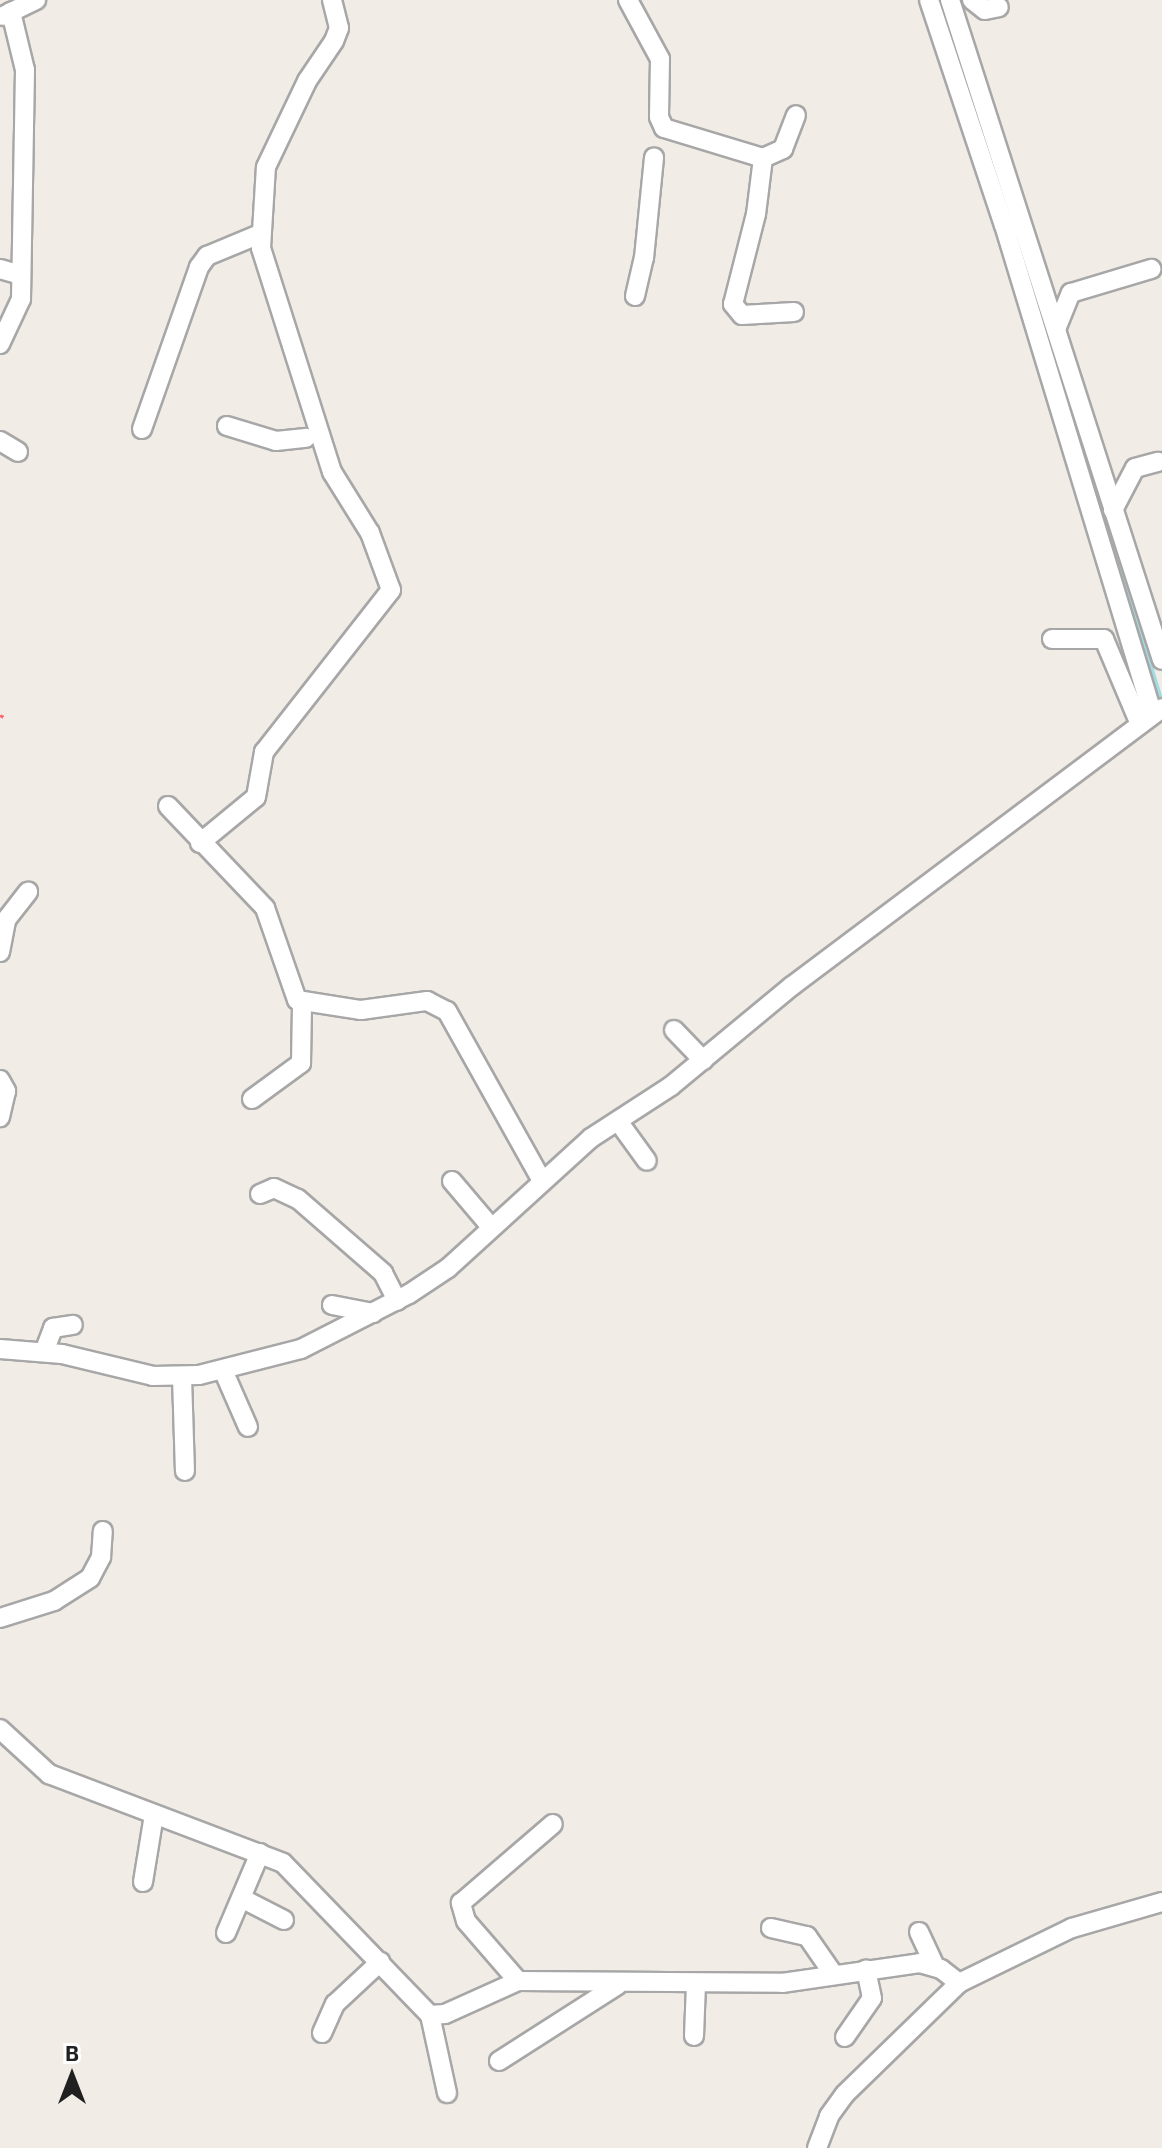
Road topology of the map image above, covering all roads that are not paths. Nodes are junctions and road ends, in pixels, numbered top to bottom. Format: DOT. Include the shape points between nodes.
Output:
graph roads {
  1 [pos="36,0"];
  2 [pos="332,0"];
  3 [pos="628,0"];
  4 [pos="929,0"];
  5 [pos="950,0"];
  6 [pos="972,0"];
  7 [pos="999,7"];
  8 [pos="6,15"];
  9 [pos="796,115"];
  10 [pos="657,140"];
  11 [pos="763,158"];
  12 [pos="260,234"];
  13 [pos="0,269"];
  14 [pos="1151,269"];
  15 [pos="21,275"];
  16 [pos="635,296"];
  17 [pos="794,312"];
  18 [pos="1057,327"];
  19 [pos="0,344"];
  20 [pos="227,426"];
  21 [pos="142,429"];
  22 [pos="313,437"];
  23 [pos="0,441"];
  24 [pos="18,452"];
  25 [pos="1158,462"];
  26 [pos="1113,510"];
  27 [pos="1052,639"];
  28 [pos="1162,660"];
  29 [pos="1152,713"];
  30 [pos="168,806"];
  31 [pos="200,843"];
  32 [pos="28,892"];
  33 [pos="0,952"];
  34 [pos="302,1004"];
  35 [pos="674,1030"];
  36 [pos="703,1060"];
  37 [pos="0,1080"];
  38 [pos="252,1099"];
  39 [pos="0,1117"];
  40 [pos="618,1121"];
  41 [pos="647,1161"];
  42 [pos="541,1179"];
  43 [pos="452,1181"];
  44 [pos="260,1194"];
  45 [pos="491,1227"];
  46 [pos="397,1301"];
  47 [pos="332,1305"];
  48 [pos="373,1313"];
  49 [pos="73,1325"];
  50 [pos="0,1349"];
  51 [pos="44,1352"];
  52 [pos="223,1370"];
  53 [pos="182,1377"];
  54 [pos="248,1427"];
  55 [pos="185,1471"];
  56 [pos="103,1531"];
  57 [pos="0,1618"];
  58 [pos="3,1734"];
  59 [pos="154,1815"];
  60 [pos="553,1824"];
  61 [pos="260,1853"];
  62 [pos="143,1882"];
  63 [pos="243,1899"];
  64 [pos="1162,1902"];
  65 [pos="284,1920"];
  66 [pos="771,1928"];
  67 [pos="919,1932"];
  68 [pos="226,1933"];
  69 [pos="380,1962"];
  70 [pos="866,1970"];
  71 [pos="947,1974"];
  72 [pos="834,1975"];
  73 [pos="518,1981"];
  74 [pos="621,1983"];
  75 [pos="696,1984"];
  76 [pos="430,2015"];
  77 [pos="322,2033"];
  78 [pos="694,2036"];
  79 [pos="845,2037"];
  80 [pos="499,2061"];
  81 [pos="447,2093"];
  82 [pos="817,2148"];
  1 -- 8 [label="street"];
  2 -- 12 [label="street" via="339,28 266,167"];
  3 -- 10 [label="street" via="660,59"];
  4 -- 29 [label="street" via="1004,225"];
  5 -- 18 [label="street"];
  6 -- 7 [label="street" via="985,10"];
  8 -- 15 [label="street" via="25,70"];
  9 -- 11 [label="street" via="783,149"];
  10 -- 11 [label="street"];
  10 -- 16 [label="street"];
  11 -- 17 [label="street" via="756,214 733,304 742,315"];
  12 -- 21 [label="street" via="207,256 199,267"];
  12 -- 22 [label="street"];
  13 -- 15 [label="street"];
  14 -- 18 [label="street" via="1071,293"];
  15 -- 19 [label="street" via="16,317"];
  18 -- 26 [label="street"];
  20 -- 22 [label="street" via="263,439"];
  22 -- 31 [label="street" via="370,533 391,590 264,752 256,797"];
  23 -- 24 [label="street"];
  25 -- 26 [label="street" via="1135,468"];
  26 -- 28 [label="street"];
  27 -- 29 [label="street" via="1104,639"];
  29 -- 36 [label="street"];
  30 -- 31 [label="street"];
  31 -- 34 [label="street" via="265,908 289,990"];
  32 -- 33 [label="street" via="6,920"];
  34 -- 38 [label="street" via="301,1063"];
  34 -- 42 [label="street" via="361,1010 438,1004 455,1022"];
  35 -- 36 [label="street"];
  36 -- 40 [label="street"];
  37 -- 39 [label="street" via="6,1091"];
  40 -- 41 [label="street"];
  40 -- 42 [label="street"];
  42 -- 45 [label="street"];
  43 -- 45 [label="street"];
  44 -- 46 [label="street" via="274,1188 298,1199 383,1273"];
  45 -- 46 [label="street" via="448,1268"];
  46 -- 48 [label="street"];
  47 -- 48 [label="street"];
  48 -- 52 [label="street" via="301,1349"];
  49 -- 51 [label="street" via="53,1328"];
  50 -- 51 [label="street"];
  51 -- 53 [label="street" via="153,1376"];
  52 -- 53 [label="street"];
  52 -- 54 [label="street"];
  53 -- 55 [label="street"];
  56 -- 57 [label="street" via="101,1557 90,1578 54,1601"];
  58 -- 59 [label="street" via="49,1774"];
  59 -- 61 [label="street"];
  59 -- 62 [label="street"];
  60 -- 73 [label="street" via="461,1903 466,1921"];
  61 -- 63 [label="street"];
  61 -- 69 [label="street" via="293,1870"];
  63 -- 65 [label="street"];
  63 -- 68 [label="street"];
  64 -- 71 [label="street"];
  66 -- 72 [label="street" via="807,1936"];
  67 -- 71 [label="street"];
  69 -- 76 [label="street"];
  69 -- 77 [label="street" via="335,2004"];
  70 -- 71 [label="street" via="907,1963"];
  70 -- 72 [label="street"];
  70 -- 79 [label="street" via="872,1998"];
  71 -- 82 [label="street" via="845,2094 829,2116"];
  72 -- 75 [label="street" via="782,1983"];
  73 -- 74 [label="street"];
  73 -- 76 [label="street" via="445,2014"];
  74 -- 75 [label="street"];
  74 -- 80 [label="street" via="583,2002"];
  75 -- 78 [label="street"];
  76 -- 81 [label="street"];
}
